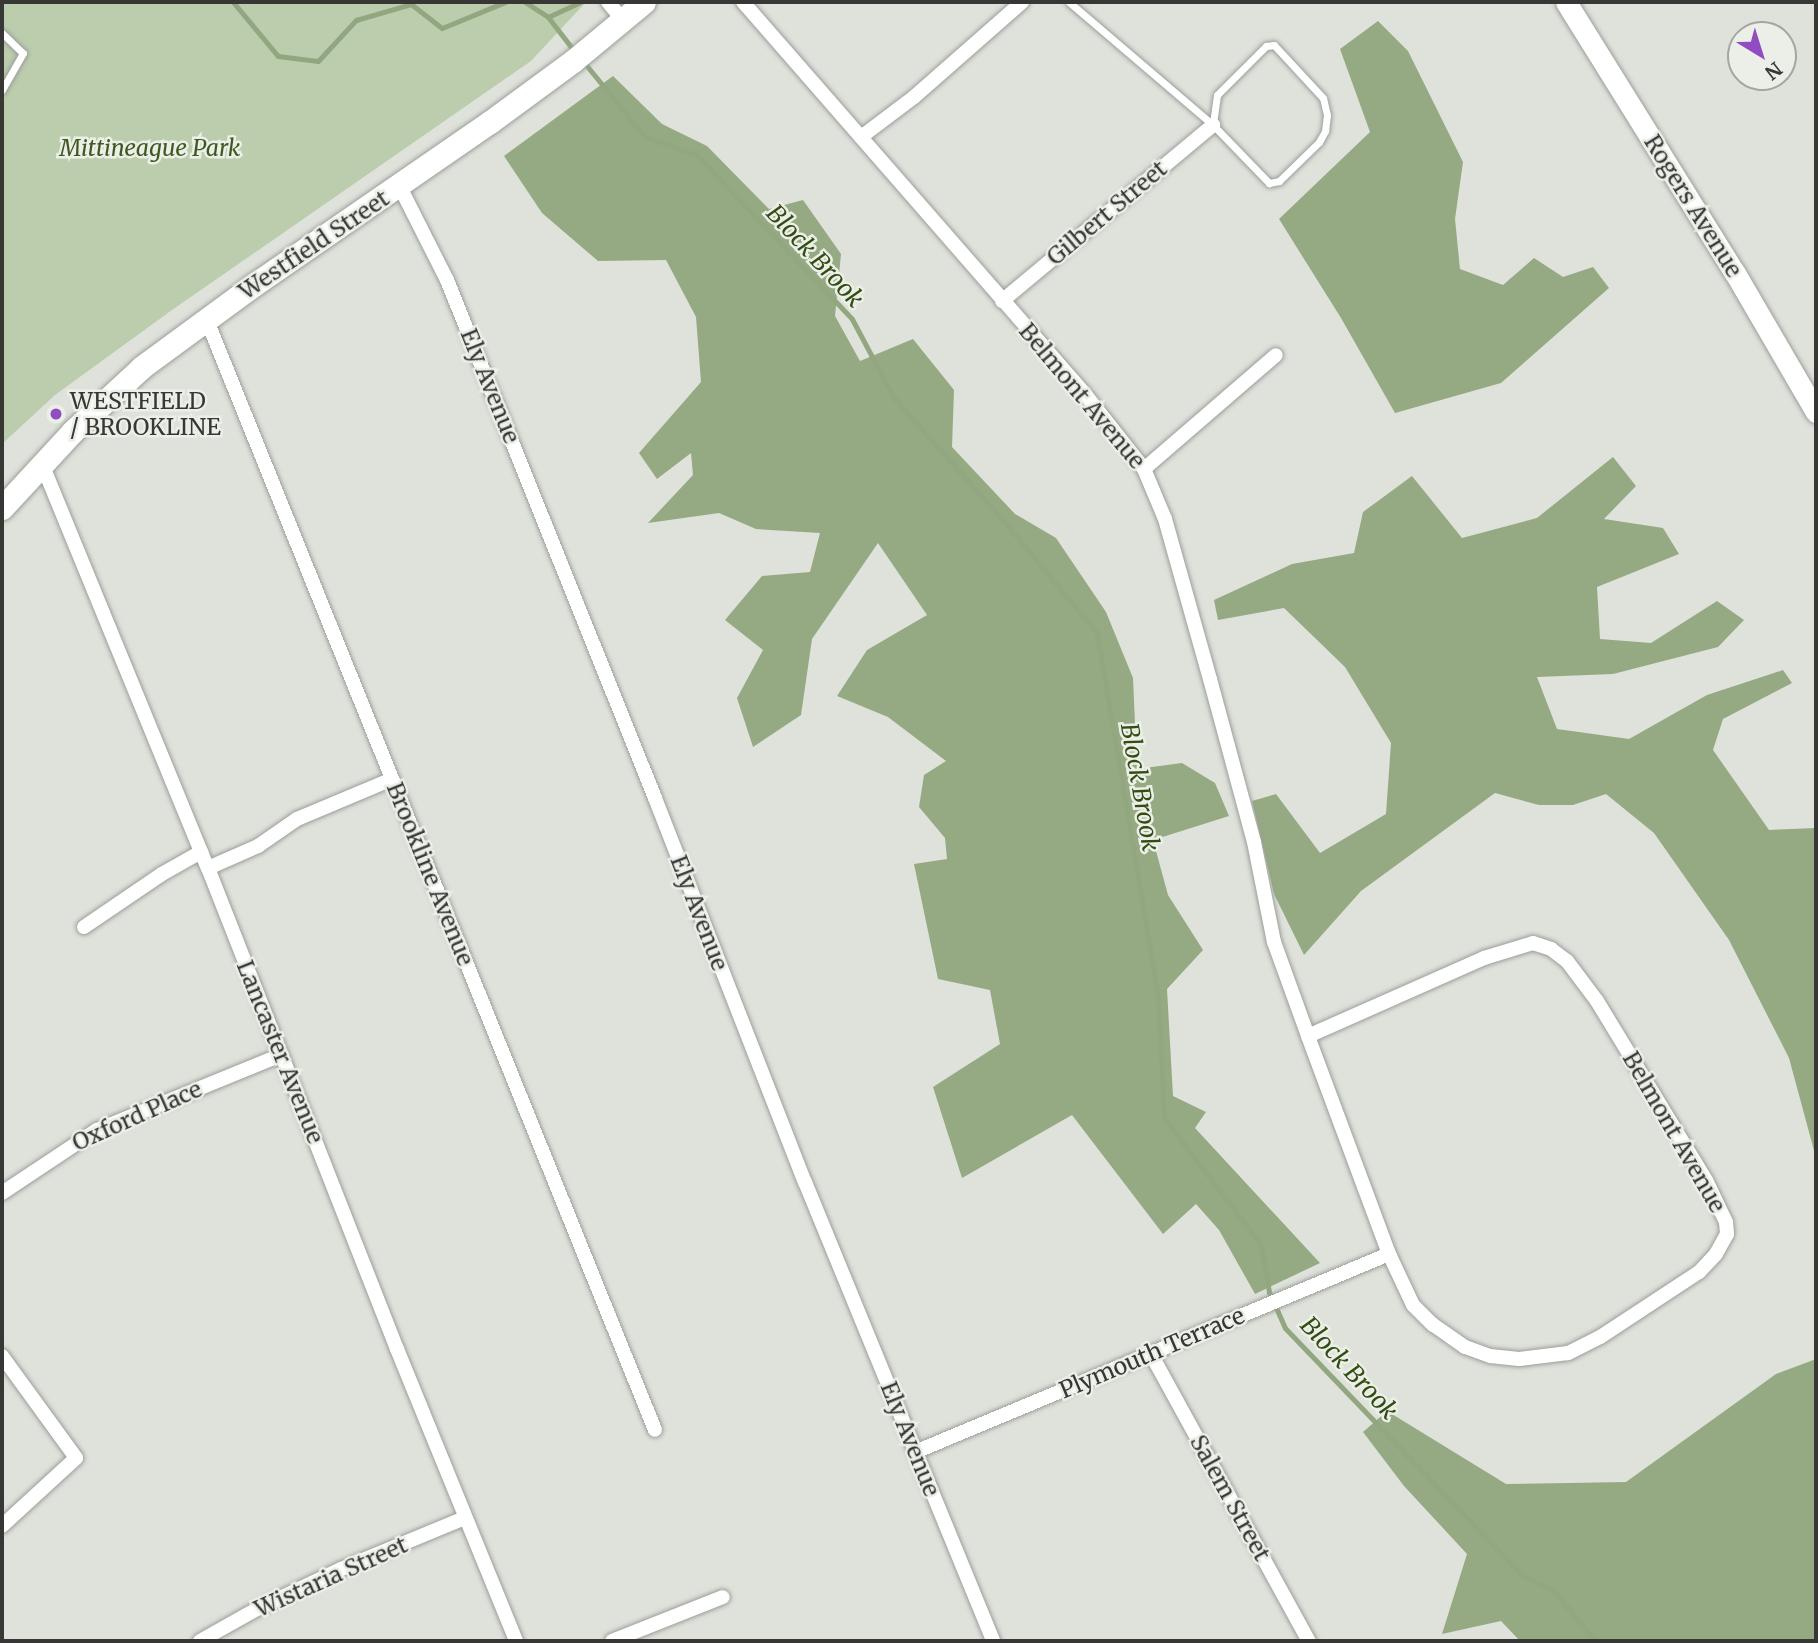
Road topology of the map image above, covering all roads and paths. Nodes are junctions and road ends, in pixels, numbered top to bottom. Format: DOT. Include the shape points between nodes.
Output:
graph roads {
  1 [pos="608,2"];
  2 [pos="644,2"];
  3 [pos="743,2"];
  4 [pos="1022,2"];
  5 [pos="1069,2"];
  6 [pos="1566,2"];
  7 [pos="623,20"];
  8 [pos="2,33"];
  9 [pos="2,90"];
  10 [pos="1213,125"];
  11 [pos="861,137"];
  12 [pos="400,187"];
  13 [pos="1002,301"];
  14 [pos="206,318"];
  15 [pos="1276,355"];
  16 [pos="1816,412"];
  17 [pos="42,464"];
  18 [pos="1144,469"];
  19 [pos="3,505"];
  20 [pos="392,779"];
  21 [pos="201,852"];
  22 [pos="208,868"];
  23 [pos="84,927"];
  24 [pos="1308,1036"];
  25 [pos="281,1055"];
  26 [pos="2,1193"];
  27 [pos="1389,1254"];
  28 [pos="1151,1354"];
  29 [pos="2,1356"];
  30 [pos="655,1430"];
  31 [pos="915,1452"];
  32 [pos="465,1518"];
  33 [pos="2,1526"];
  34 [pos="723,1597"];
  35 [pos="200,1641"];
  36 [pos="516,1641"];
  37 [pos="612,1641"];
  38 [pos="993,1641"];
  39 [pos="1309,1641"];
  1 -- 7 [label="street"];
  2 -- 7 [label="main road, Westfield Street"];
  3 -- 11 [label="street, Belmont Avenue"];
  4 -- 11 [label="street"];
  5 -- 10 [label="lane"];
  6 -- 16 [label="main road, Rogers Avenue"];
  7 -- 12 [label="main road, Westfield Street"];
  8 -- 9 [label="lane" via="23,52"];
  10 -- 10 [label="lane" via="1269,183 1279,181 1319,142 1327,114 1324,98 1274,46 1266,46 1217,95"];
  10 -- 13 [label="street, Gilbert Street"];
  11 -- 13 [label="street, Belmont Avenue"];
  12 -- 14 [label="main road, Westfield Street"];
  12 -- 31 [label="street, Ely Avenue" via="452,292"];
  13 -- 18 [label="street, Belmont Avenue"];
  14 -- 17 [label="main road, Westfield Street" via="125,382"];
  14 -- 20 [label="street, Brookline Avenue"];
  15 -- 18 [label="street"];
  17 -- 19 [label="main road, Westfield Street"];
  17 -- 21 [label="street, Lancaster Avenue"];
  18 -- 24 [label="street, Belmont Avenue" via="1165,519 1210,679 1254,842 1273,942"];
  20 -- 22 [label="street" via="297,819 258,846"];
  20 -- 30 [label="street, Brookline Avenue"];
  21 -- 22 [label="street, Lancaster Avenue"];
  21 -- 23 [label="street"];
  22 -- 25 [label="street, Lancaster Avenue"];
  24 -- 27 [label="street, Belmont Avenue"];
  24 -- 27 [label="street, Belmont Avenue" via="1503,950 1533,943 1551,949 1567,961 1597,1001 1706,1180 1727,1234 1704,1267 1656,1303 1584,1346 1536,1359 1477,1352 1443,1334 1413,1305"];
  25 -- 26 [label="street, Oxford Place" via="97,1130"];
  25 -- 32 [label="street, Lancaster Avenue"];
  27 -- 28 [label="street, Plymouth Terrace"];
  28 -- 31 [label="street, Plymouth Terrace"];
  28 -- 39 [label="street, Salem Street"];
  29 -- 33 [label="street" via="76,1458"];
  31 -- 38 [label="street, Ely Avenue"];
  32 -- 35 [label="street, Wistaria Street" via="341,1569"];
  32 -- 36 [label="street, Lancaster Avenue"];
  34 -- 37 [label="street"];
}
